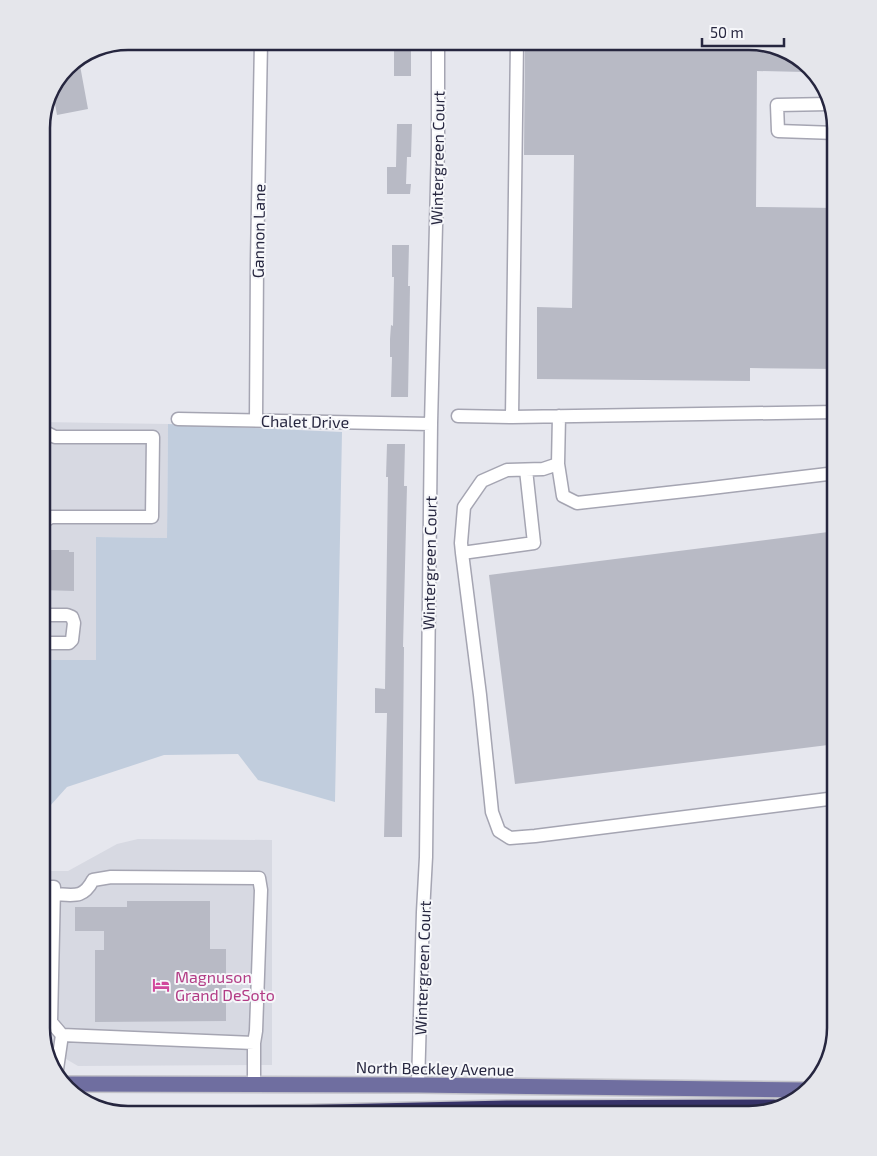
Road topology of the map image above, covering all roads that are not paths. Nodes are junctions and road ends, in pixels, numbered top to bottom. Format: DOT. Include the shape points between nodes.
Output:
graph roads {
  1 [pos="261,50"];
  2 [pos="438,50"];
  3 [pos="517,50"];
  4 [pos="823,104"];
  5 [pos="827,133"];
  6 [pos="827,412"];
  7 [pos="458,416"];
  8 [pos="559,416"];
  9 [pos="512,417"];
  10 [pos="178,419"];
  11 [pos="256,420"];
  12 [pos="431,424"];
  13 [pos="50,434"];
  14 [pos="558,464"];
  15 [pos="526,470"];
  16 [pos="827,474"];
  17 [pos="50,518"];
  18 [pos="462,553"];
  19 [pos="50,615"];
  20 [pos="50,643"];
  21 [pos="827,799"];
  22 [pos="50,890"];
  23 [pos="54,891"];
  24 [pos="62,1035"];
  25 [pos="254,1043"];
  26 [pos="58,1063"];
  27 [pos="73,1084"];
  28 [pos="254,1085"];
  29 [pos="418,1085"];
  30 [pos="797,1090"];
  1 -- 11 [label="street, Gannon Lane"];
  2 -- 12 [label="street, Wintergreen Court"];
  3 -- 9 [label="street"];
  4 -- 5 [label="street" via="777,105 778,131"];
  6 -- 8 [label="street"];
  7 -- 9 [label="street"];
  8 -- 9 [label="street"];
  8 -- 14 [label="street"];
  10 -- 11 [label="street, Chalet Drive"];
  11 -- 12 [label="street, Chalet Drive"];
  12 -- 29 [label="street, Wintergreen Court" via="426,857"];
  13 -- 17 [label="street" via="153,437 152,517"];
  14 -- 15 [label="street"];
  14 -- 16 [label="street" via="563,496 578,502"];
  15 -- 18 [label="street" via="507,470 482,481 464,507"];
  15 -- 18 [label="street" via="534,544"];
  18 -- 21 [label="street" via="492,812 499,831 510,838 535,836"];
  19 -- 20 [label="street" via="72,617 74,623 69,643"];
  22 -- 23 [label="street"];
  23 -- 24 [label="street" via="51,1022"];
  23 -- 25 [label="street" via="81,895 93,880 111,877 259,878"];
  24 -- 25 [label="street"];
  24 -- 26 [label="street"];
  25 -- 28 [label="street"];
  27 -- 28 [label="main road, North Beckley Avenue"];
  28 -- 29 [label="main road, North Beckley Avenue"];
  29 -- 30 [label="main road, North Beckley Avenue"];
}
